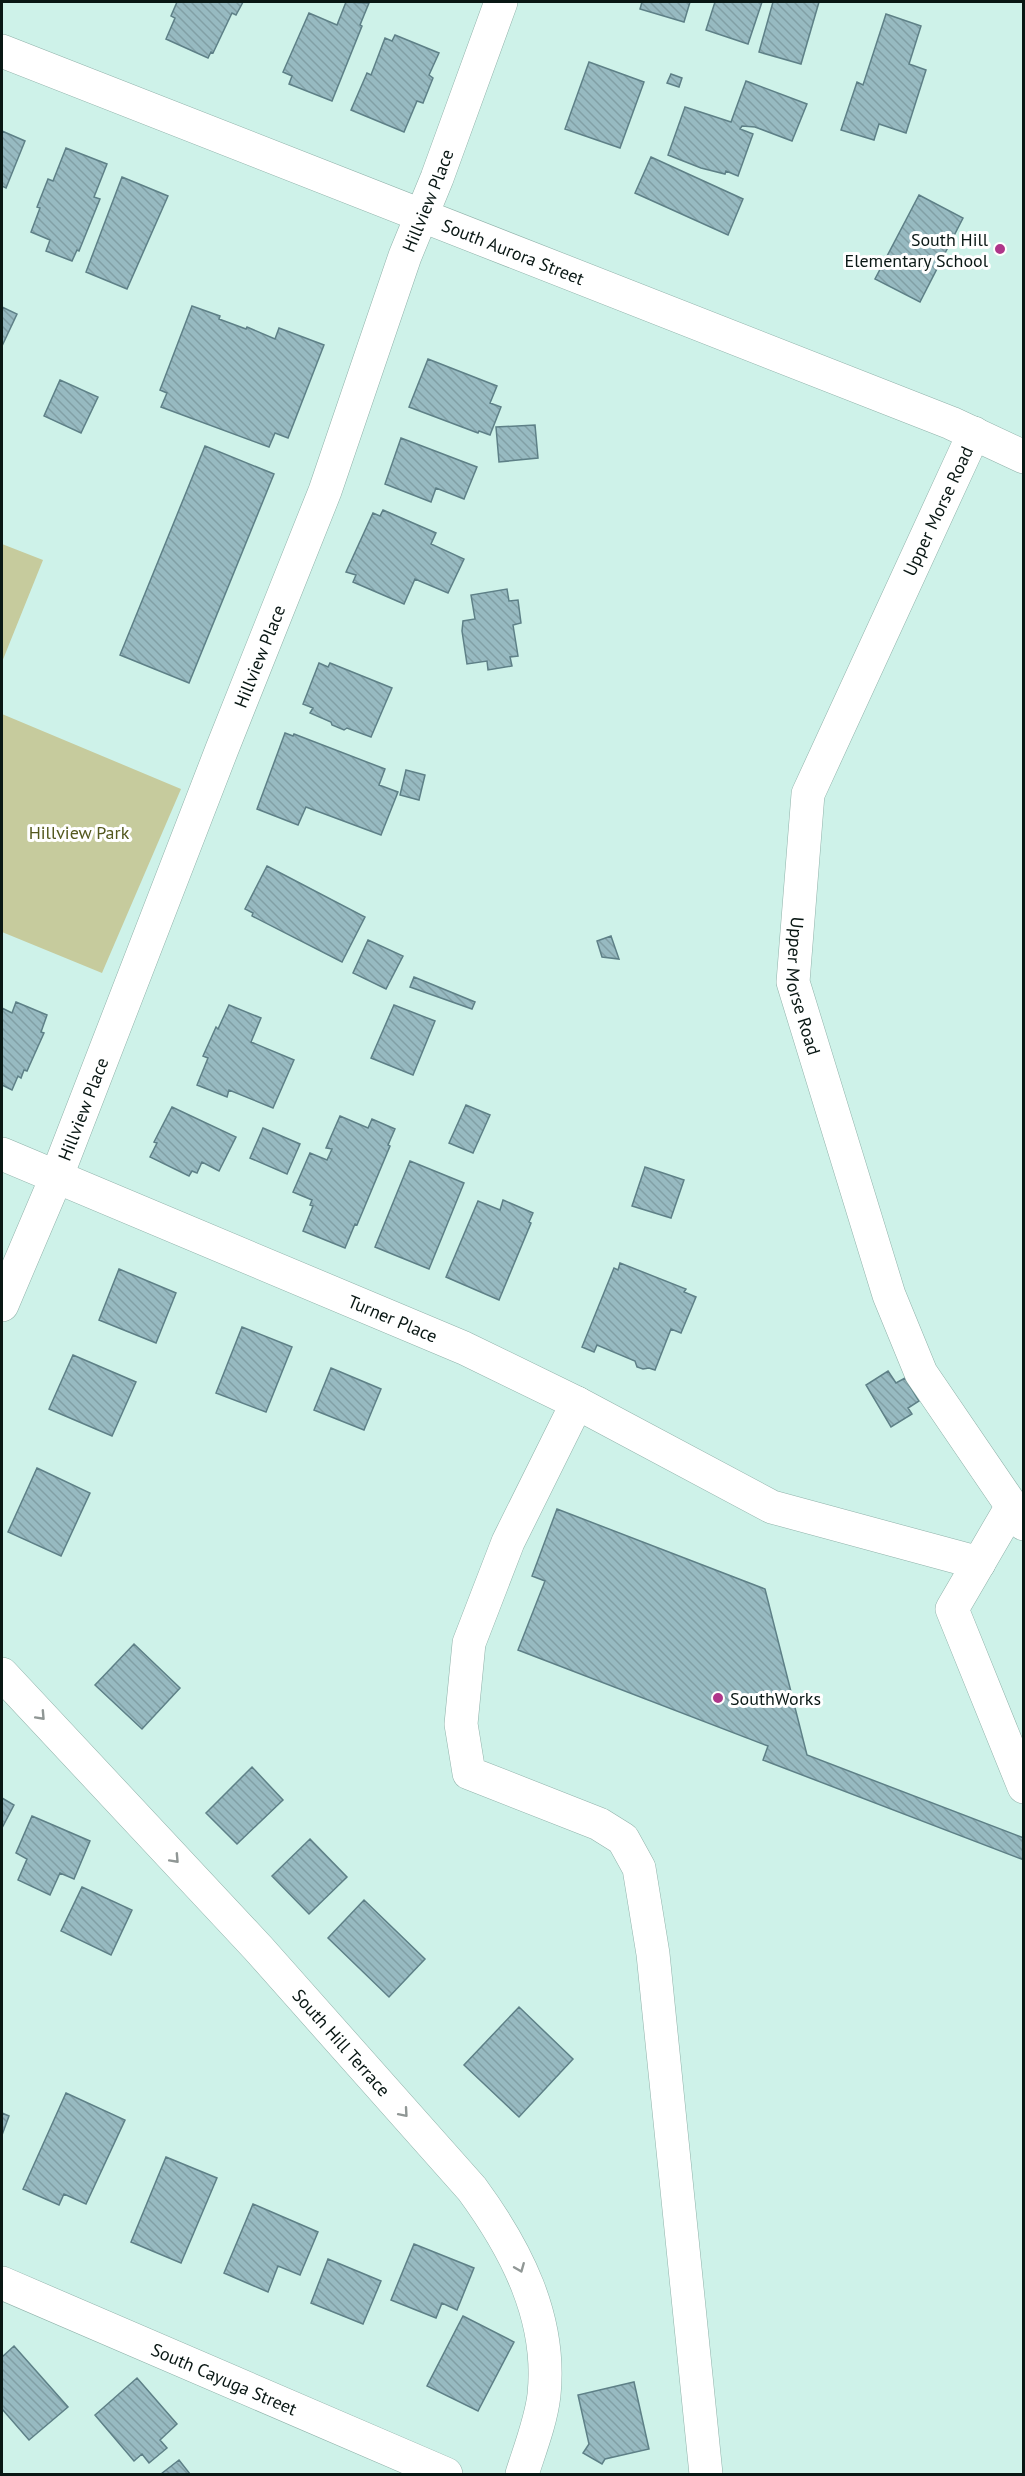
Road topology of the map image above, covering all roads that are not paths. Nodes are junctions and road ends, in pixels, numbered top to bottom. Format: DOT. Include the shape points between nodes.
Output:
graph roads {
  1 [pos="501,2"];
  2 [pos="2,51"];
  3 [pos="423,215"];
  4 [pos="974,433"];
  5 [pos="1023,457"];
  6 [pos="2,1154"];
  7 [pos="56,1178"];
  8 [pos="2,1305"];
  9 [pos="577,1403"];
  10 [pos="1018,1515"];
  11 [pos="979,1563"];
  12 [pos="2,1674"];
  13 [pos="1020,1779"];
  14 [pos="2,2283"];
  15 [pos="446,2475"];
  16 [pos="522,2475"];
  17 [pos="706,2475"];
  1 -- 3 [label="street, Hillview Place"];
  2 -- 3 [label="street, South Aurora Street"];
  3 -- 4 [label="street, South Aurora Street"];
  3 -- 7 [label="street, Hillview Place" via="405,256 325,491"];
  4 -- 5 [label="street, South Aurora Street"];
  4 -- 10 [label="street, Upper Morse Road" via="808,794 793,982 889,1296 921,1373"];
  6 -- 7 [label="street, Turner Place"];
  7 -- 8 [label="street, Hillview Place"];
  7 -- 9 [label="street, Turner Place" via="464,1348"];
  9 -- 11 [label="street, Turner Place" via="772,1507"];
  9 -- 17 [label="street" via="508,1542 469,1643 461,1724 470,1773 598,1824 623,1839 639,1868 653,1954"];
  10 -- 11 [label="street"];
  11 -- 13 [label="street" via="952,1609"];
  12 -- 16 [label="street, South Hill Terrace, one-way" via="258,1948 472,2189 494,2220 512,2249 537,2310 543,2342 544,2396"];
  14 -- 15 [label="street, South Cayuga Street"];
}
